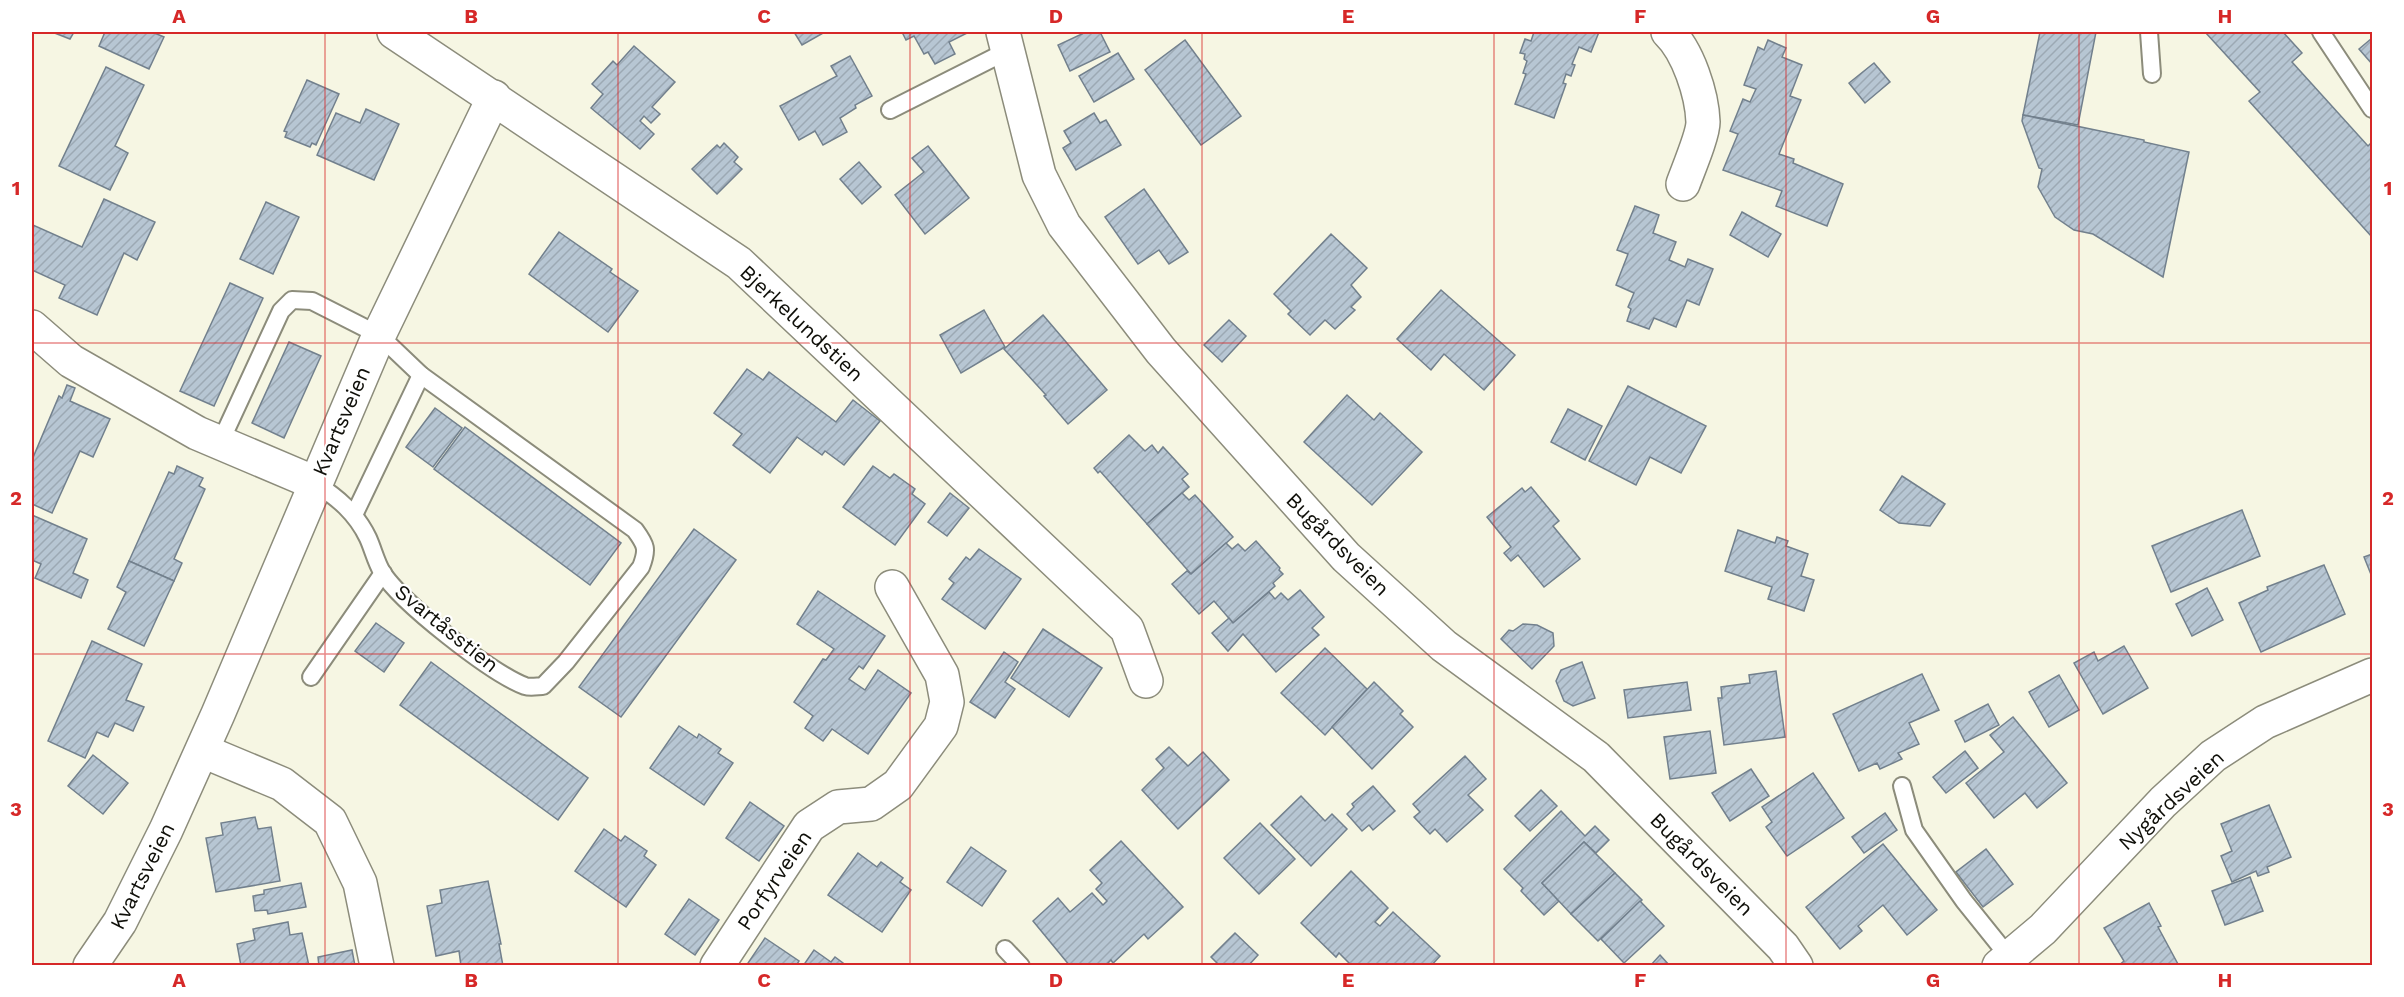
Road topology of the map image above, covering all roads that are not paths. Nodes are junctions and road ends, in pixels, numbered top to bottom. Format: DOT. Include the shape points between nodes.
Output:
graph roads {
  1 [pos="394,32"];
  2 [pos="1668,32"];
  3 [pos="2149,32"];
  4 [pos="2321,32"];
  5 [pos="1005,41"];
  6 [pos="2152,74"];
  7 [pos="494,97"];
  8 [pos="2373,109"];
  9 [pos="890,110"];
  10 [pos="1683,184"];
  11 [pos="32,327"];
  12 [pos="379,335"];
  13 [pos="421,375"];
  14 [pos="220,443"];
  15 [pos="315,483"];
  16 [pos="354,515"];
  17 [pos="383,573"];
  18 [pos="892,587"];
  19 [pos="2373,675"];
  20 [pos="311,677"];
  21 [pos="1146,681"];
  22 [pos="203,751"];
  23 [pos="1902,786"];
  24 [pos="1005,949"];
  25 [pos="2004,961"];
  26 [pos="90,966"];
  27 [pos="377,966"];
  28 [pos="717,966"];
  29 [pos="1021,966"];
  30 [pos="1796,966"];
  1 -- 7 [label="street, Bjerkelundstien"];
  2 -- 10 [label="street" via="1676,40 1696,82 1703,123"];
  3 -- 6 [label="lane"];
  4 -- 8 [label="lane"];
  5 -- 9 [label="lane"];
  5 -- 30 [label="street, Bugårdsveien" via="1039,175 1064,225 1161,351 1346,557 1444,646 1596,757 1783,946"];
  7 -- 12 [label="street, Kvartsveien"];
  7 -- 21 [label="street, Bjerkelundstien" via="739,263 1127,629"];
  11 -- 14 [label="street, Svartåsstien" via="71,361"];
  12 -- 13 [label="lane, Svartåsstien"];
  12 -- 14 [label="lane, Svartåsstien" via="312,301 292,300 281,311"];
  12 -- 15 [label="street, Kvartsveien"];
  13 -- 16 [label="lane"];
  13 -- 17 [label="lane, Svartåsstien" via="635,530 646,553 641,567 543,686 528,687 506,677 459,644 402,596"];
  14 -- 15 [label="street, Svartåsstien"];
  15 -- 16 [label="lane, Svartåsstien"];
  15 -- 22 [label="street, Kvartsveien"];
  16 -- 17 [label="lane, Svartåsstien"];
  17 -- 20 [label="lane"];
  18 -- 28 [label="street, Porfyrveien" via="942,675 947,702 941,726 898,784 870,804 838,807 808,826"];
  19 -- 25 [label="street, Nygårdsveien" via="2265,722 2213,756 2163,802 2043,928"];
  22 -- 26 [label="street, Kvartsveien" via="120,922"];
  22 -- 27 [label="street" via="282,784 330,821 360,883"];
  23 -- 25 [label="lane" via="1914,830"];
  24 -- 29 [label="lane"];
}
